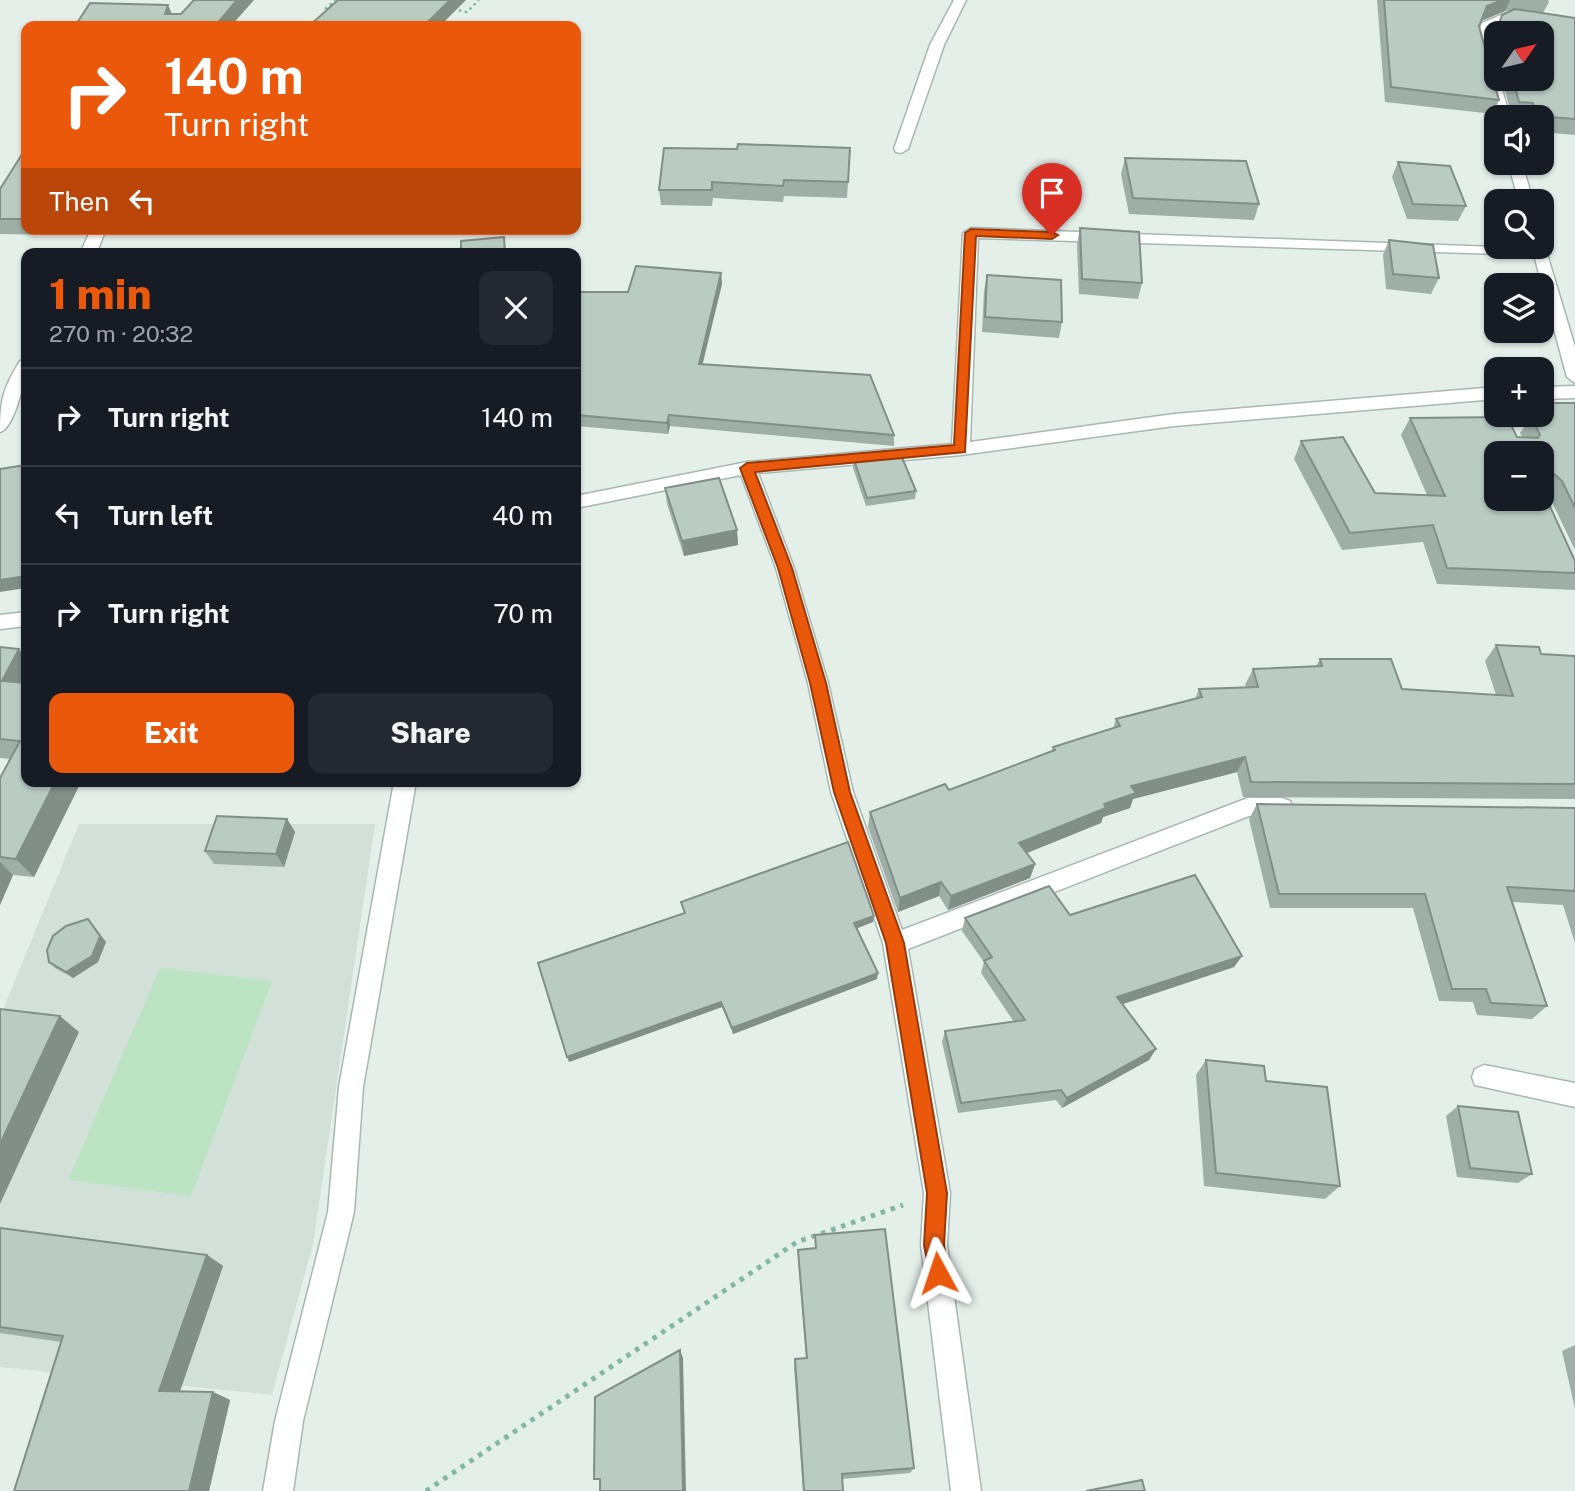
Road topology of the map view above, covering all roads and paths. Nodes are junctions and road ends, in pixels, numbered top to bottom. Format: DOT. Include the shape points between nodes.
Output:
graph roads {
  1 [pos="336,0"];
  2 [pos="480,0"];
  3 [pos="960,0"];
  4 [pos="443,7"];
  5 [pos="321,21"];
  6 [pos="1575,28"];
  7 [pos="1500,105"];
  8 [pos="901,149"];
  9 [pos="1484,247"];
  10 [pos="1542,259"];
  11 [pos="21,373"];
  12 [pos="1575,377"];
  13 [pos="1554,393"];
  14 [pos="1575,393"];
  15 [pos="1484,399"];
  16 [pos="0,426"];
  17 [pos="961,449"];
  18 [pos="747,468"];
  19 [pos="581,501"];
  20 [pos="21,620"];
  21 [pos="0,622"];
  22 [pos="404,787"];
  23 [pos="1303,808"];
  24 [pos="895,943"];
  25 [pos="1483,1077"];
  26 [pos="1575,1095"];
  27 [pos="937,1193"];
  28 [pos="278,1491"];
  29 [pos="426,1491"];
  30 [pos="965,1491"];
  1 -- 5 [label="path"];
  2 -- 4 [label="path" via="467,12"];
  3 -- 8 [label="street" via="937,45"];
  6 -- 7 [label="street" via="1506,18 1487,26 1482,41"];
  9 -- 17 [label="street" via="971,233"];
  10 -- 12 [label="street"];
  11 -- 16 [label="street"];
  13 -- 14 [label="street"];
  15 -- 17 [label="street" via="1174,420"];
  17 -- 18 [label="street"];
  18 -- 19 [label="street"];
  18 -- 24 [label="street" via="785,568 818,683 842,792"];
  20 -- 21 [label="street"];
  22 -- 28 [label="street" via="351,1087 341,1212 289,1421"];
  23 -- 24 [label="street" via="1248,807"];
  24 -- 27 [label="street"];
  25 -- 26 [label="street"];
  27 -- 29 [label="path" via="797,1242"];
  27 -- 30 [label="street" via="934,1245"];
}
